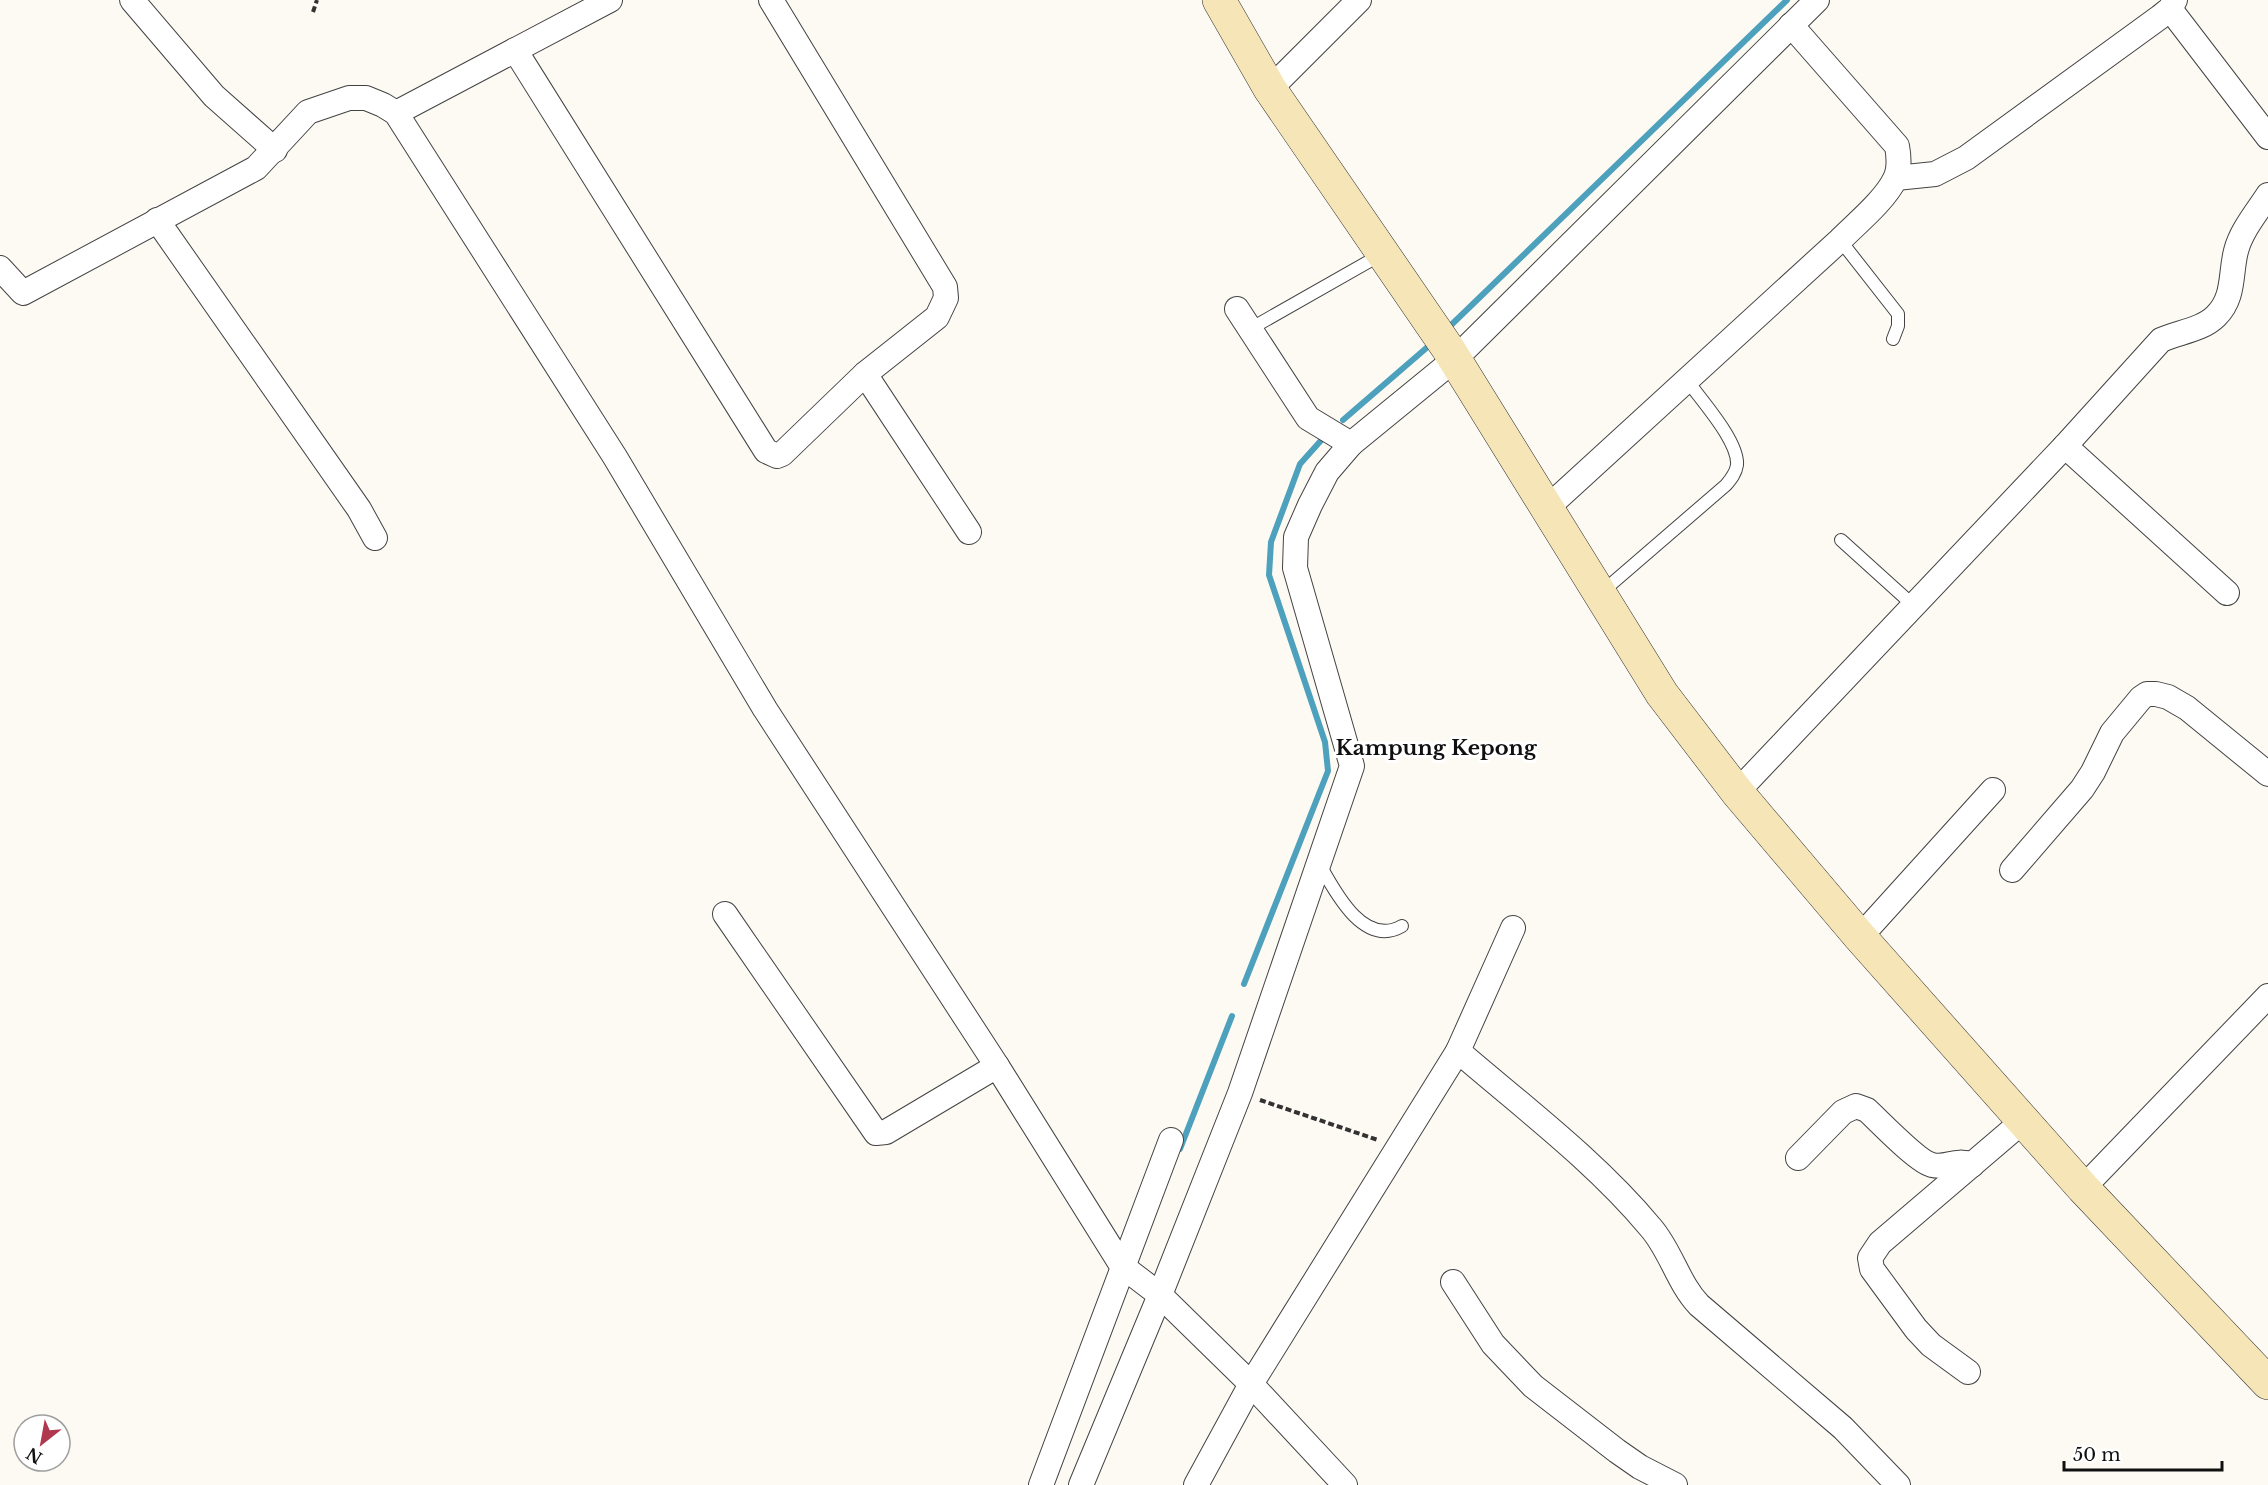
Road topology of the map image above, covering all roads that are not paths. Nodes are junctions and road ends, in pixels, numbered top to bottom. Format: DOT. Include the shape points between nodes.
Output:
graph roads {
  1 [pos="132,0"];
  2 [pos="610,0"];
  3 [pos="771,0"];
  4 [pos="1219,0"];
  5 [pos="1359,0"];
  6 [pos="1817,0"];
  7 [pos="2172,5"];
  8 [pos="1791,25"];
  9 [pos="515,50"];
  10 [pos="1270,89"];
  11 [pos="396,113"];
  12 [pos="2268,137"];
  13 [pos="275,150"];
  14 [pos="1896,178"];
  15 [pos="2268,195"];
  16 [pos="157,220"];
  17 [pos="1840,240"];
  18 [pos="1383,253"];
  19 [pos="0,268"];
  20 [pos="1244,319"];
  21 [pos="1893,339"];
  22 [pos="1452,354"];
  23 [pos="865,374"];
  24 [pos="1687,380"];
  25 [pos="1351,444"];
  26 [pos="2065,446"];
  27 [pos="1547,508"];
  28 [pos="969,532"];
  29 [pos="375,538"];
  30 [pos="1841,540"];
  31 [pos="1601,593"];
  32 [pos="2228,593"];
  33 [pos="1914,606"];
  34 [pos="2265,766"];
  35 [pos="1993,790"];
  36 [pos="1737,792"];
  37 [pos="1319,864"];
  38 [pos="2012,870"];
  39 [pos="725,914"];
  40 [pos="1402,926"];
  41 [pos="1513,928"];
  42 [pos="1860,937"];
  43 [pos="2268,996"];
  44 [pos="1458,1051"];
  45 [pos="997,1066"];
  46 [pos="2023,1121"];
  47 [pos="1171,1140"];
  48 [pos="1798,1158"];
  49 [pos="1972,1165"];
  50 [pos="2082,1188"];
  51 [pos="1125,1269"];
  52 [pos="1454,1282"];
  53 [pos="1158,1294"];
  54 [pos="1968,1372"];
  55 [pos="2267,1383"];
  56 [pos="1251,1384"];
  57 [pos="1041,1485"];
  58 [pos="1081,1485"];
  59 [pos="1196,1485"];
  60 [pos="1345,1485"];
  61 [pos="1675,1485"];
  62 [pos="1898,1485"];
  1 -- 13 [label="street" via="214,96"];
  2 -- 9 [label="street"];
  3 -- 23 [label="street" via="945,287 946,298 937,317"];
  4 -- 10 [label="main road"];
  5 -- 10 [label="street"];
  6 -- 8 [label="street"];
  7 -- 12 [label="street"];
  7 -- 14 [label="street" via="1958,163 1935,174"];
  8 -- 14 [label="street" via="1897,146 1900,160"];
  8 -- 22 [label="street"];
  9 -- 11 [label="street"];
  9 -- 23 [label="street" via="769,454 782,454"];
  10 -- 18 [label="main road"];
  11 -- 13 [label="street" via="366,98 350,98 308,112"];
  11 -- 45 [label="street" via="615,457 765,709"];
  13 -- 16 [label="street" via="256,168"];
  14 -- 17 [label="street"];
  15 -- 26 [label="street" via="2243,232 2229,296 2216,316 2199,327 2162,340"];
  16 -- 19 [label="street" via="23,293"];
  16 -- 29 [label="street" via="359,509"];
  17 -- 21 [label="lane" via="1898,314"];
  17 -- 24 [label="street"];
  18 -- 20 [label="lane"];
  18 -- 22 [label="main road"];
  20 -- 25 [label="street" via="1308,418"];
  22 -- 25 [label="street"];
  22 -- 27 [label="main road"];
  23 -- 28 [label="street"];
  24 -- 27 [label="street"];
  24 -- 31 [label="lane" via="1730,440 1737,463 1734,476"];
  25 -- 37 [label="street" via="1328,472 1296,537 1295,568 1352,766"];
  26 -- 32 [label="street"];
  26 -- 33 [label="street"];
  27 -- 31 [label="main road"];
  30 -- 33 [label="lane"];
  31 -- 36 [label="main road" via="1662,694"];
  33 -- 36 [label="street"];
  34 -- 38 [label="street" via="2169,697 2147,694 2112,733 2082,789"];
  35 -- 42 [label="street"];
  36 -- 42 [label="main road"];
  37 -- 40 [label="lane" via="1335,892 1368,927 1392,932"];
  37 -- 53 [label="street" via="1240,1093"];
  39 -- 45 [label="street" via="876,1133 886,1132"];
  41 -- 44 [label="street"];
  42 -- 46 [label="main road"];
  43 -- 50 [label="street"];
  44 -- 56 [label="street"];
  44 -- 62 [label="street" via="1603,1176 1652,1230 1690,1296 1843,1428"];
  45 -- 51 [label="street"];
  46 -- 49 [label="street"];
  46 -- 50 [label="main road"];
  47 -- 51 [label="street"];
  48 -- 49 [label="street" via="1843,1112 1856,1106 1868,1110 1924,1162 1939,1166 1962,1160"];
  49 -- 54 [label="street" via="1880,1243 1870,1258 1872,1269 1916,1329"];
  50 -- 55 [label="main road"];
  51 -- 53 [label="street"];
  51 -- 57 [label="street"];
  52 -- 61 [label="street" via="1493,1344 1533,1386 1617,1451"];
  53 -- 56 [label="street"];
  53 -- 58 [label="street"];
  56 -- 59 [label="street"];
  56 -- 60 [label="street"];
}
